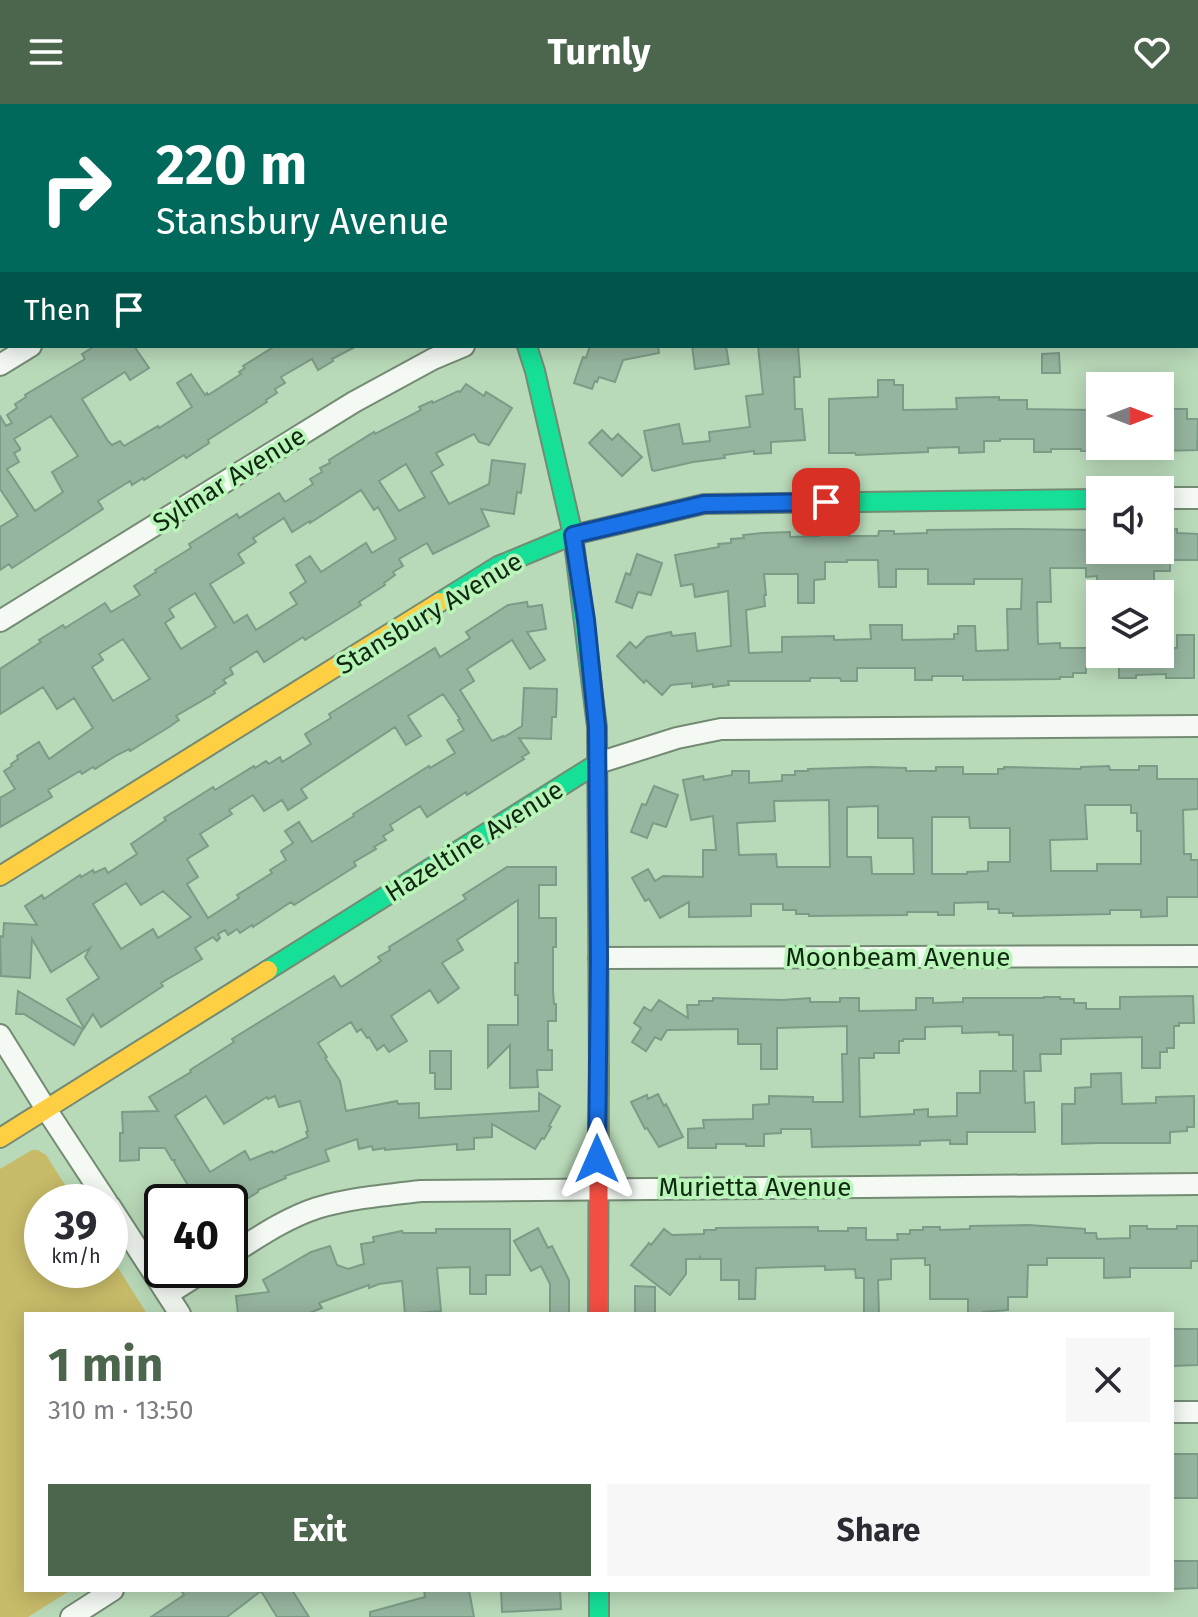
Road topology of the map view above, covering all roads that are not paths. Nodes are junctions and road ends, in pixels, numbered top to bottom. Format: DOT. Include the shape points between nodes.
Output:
graph roads {
  1 [pos="28,348"];
  2 [pos="459,348"];
  3 [pos="528,348"];
  4 [pos="0,365"];
  5 [pos="1174,498"];
  6 [pos="1198,498"];
  7 [pos="1086,499"];
  8 [pos="573,535"];
  9 [pos="0,621"];
  10 [pos="1198,726"];
  11 [pos="598,763"];
  12 [pos="0,876"];
  13 [pos="1198,956"];
  14 [pos="599,958"];
  15 [pos="0,1035"];
  16 [pos="46,1109"];
  17 [pos="0,1138"];
  18 [pos="96,1184"];
  19 [pos="1198,1184"];
  20 [pos="597,1188"];
  21 [pos="128,1233"];
  22 [pos="248,1244"];
  23 [pos="178,1288"];
  24 [pos="168,1294"];
  25 [pos="179,1312"];
  26 [pos="598,1312"];
  27 [pos="1174,1412"];
  28 [pos="1198,1412"];
  29 [pos="110,1592"];
  30 [pos="599,1592"];
  31 [pos="71,1617"];
  32 [pos="599,1617"];
  1 -- 4 [label="street"];
  2 -- 9 [label="street, Sylmar Avenue" via="354,402"];
  3 -- 8 [label="street"];
  5 -- 6 [label="street"];
  7 -- 8 [label="street, Stansbury Avenue" via="704,504"];
  8 -- 11 [label="street"];
  8 -- 12 [label="street, Stansbury Avenue" via="498,566"];
  10 -- 11 [label="street, Hazeltine Avenue" via="721,729"];
  11 -- 14 [label="street"];
  11 -- 16 [label="street, Hazeltine Avenue"];
  13 -- 14 [label="street, Moonbeam Avenue"];
  14 -- 20 [label="street"];
  15 -- 16 [label="street"];
  16 -- 17 [label="street, Hazeltine Avenue"];
  16 -- 18 [label="street"];
  19 -- 20 [label="street, Murietta Avenue"];
  20 -- 22 [label="street, Murietta Avenue" via="421,1191 360,1198 315,1209"];
  20 -- 26 [label="street"];
  21 -- 24 [label="street"];
  23 -- 24 [label="street"];
  24 -- 25 [label="street"];
  27 -- 28 [label="street"];
  29 -- 31 [label="street"];
  30 -- 32 [label="street"];
}
